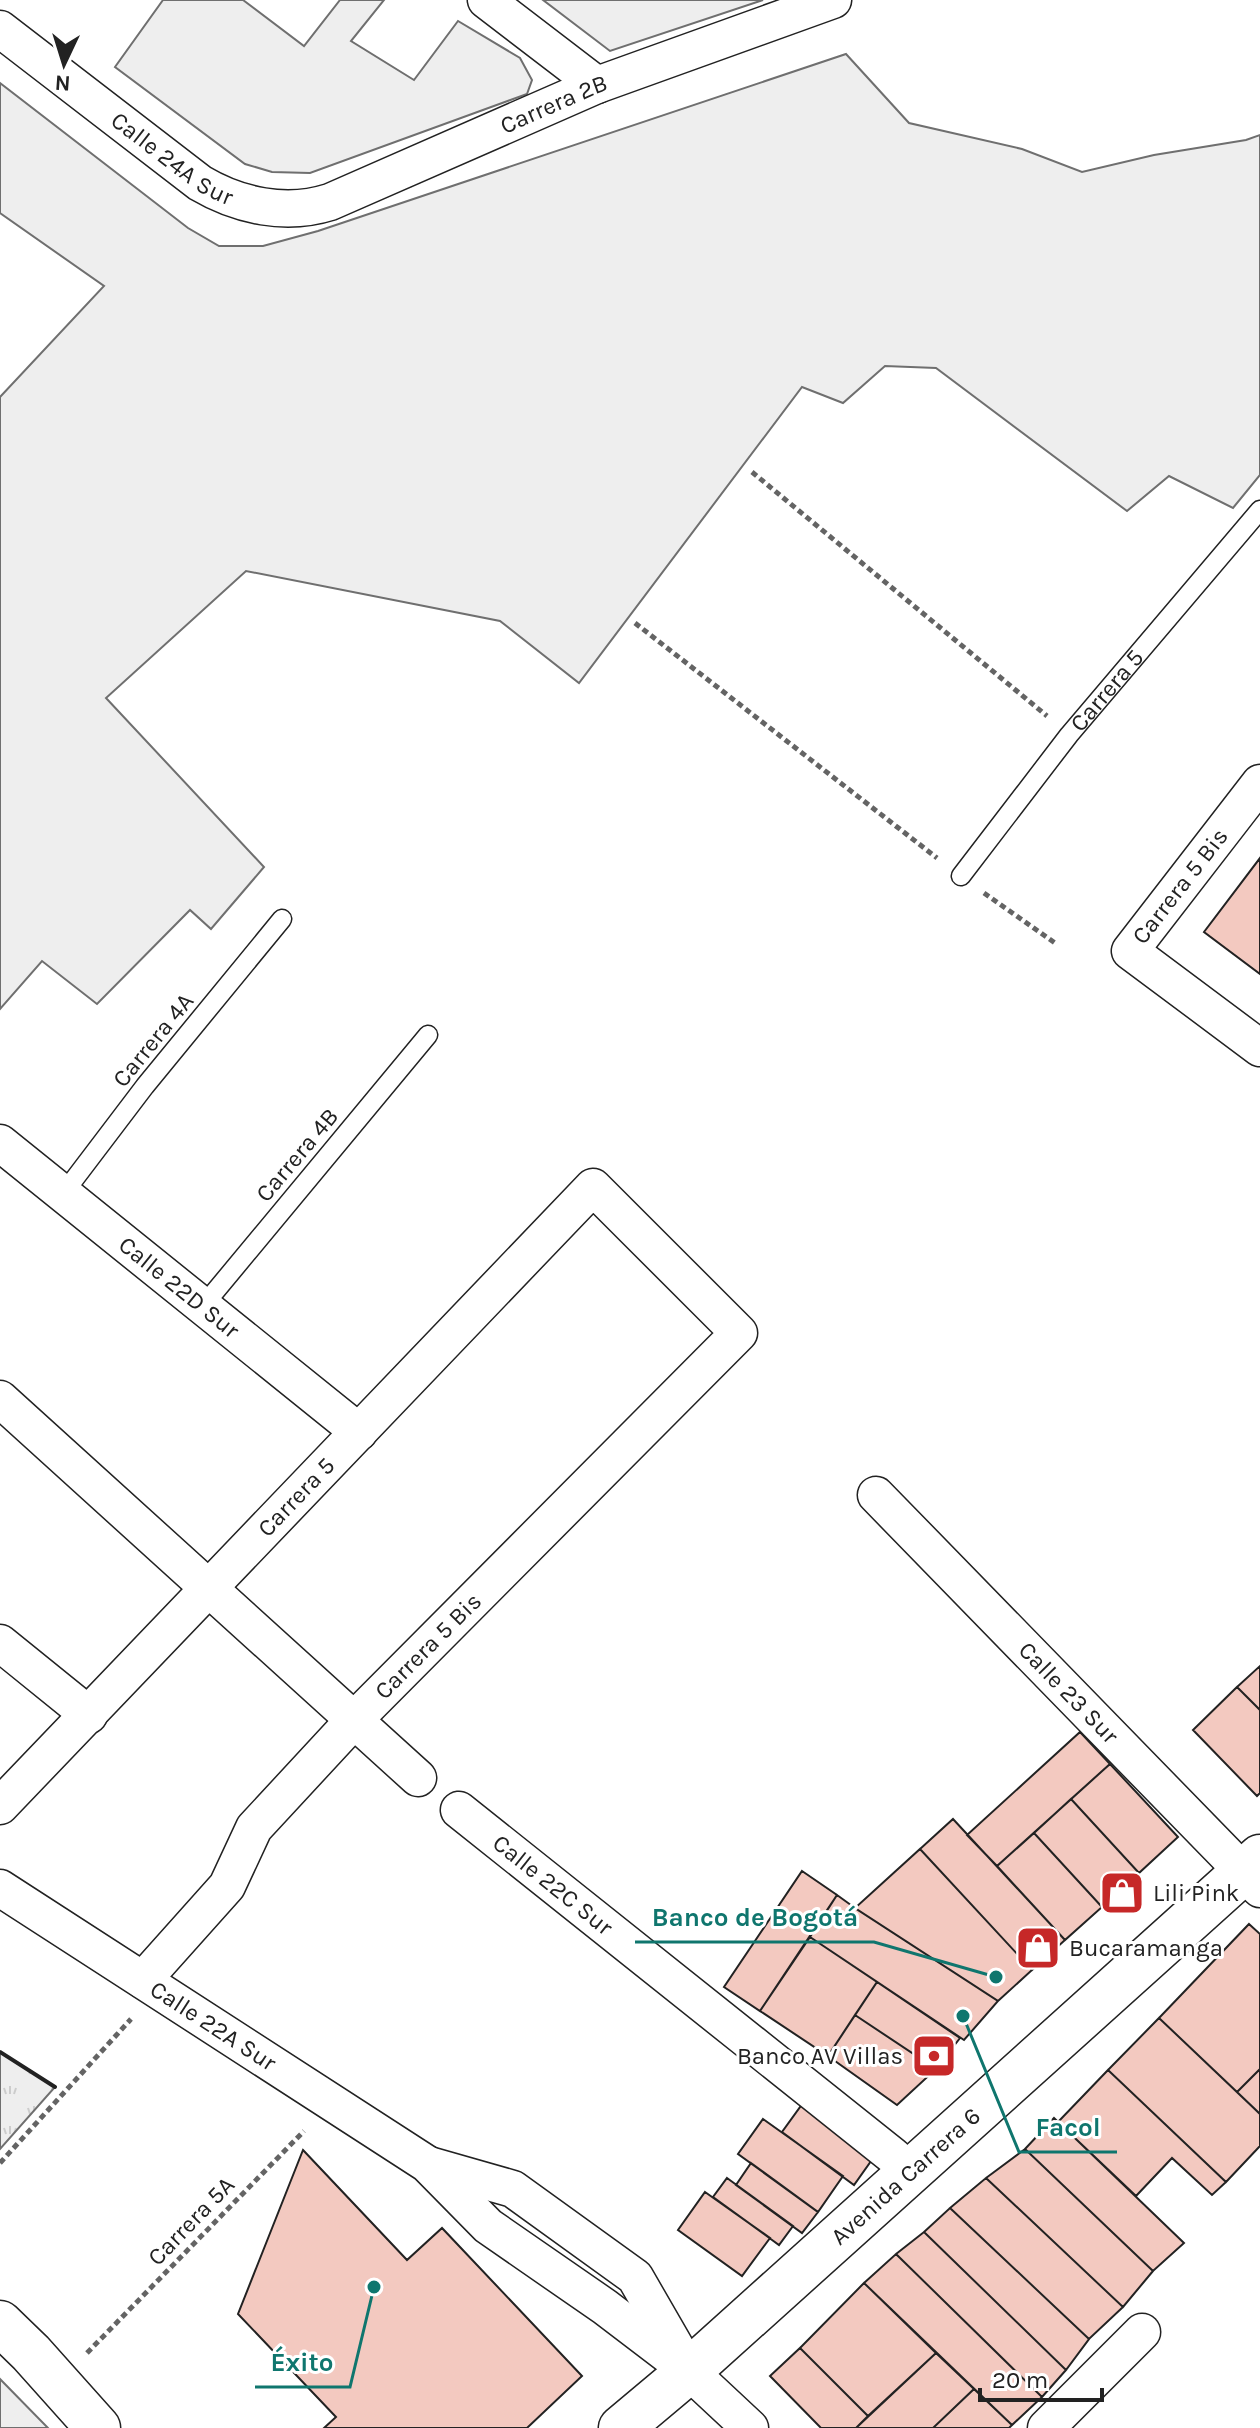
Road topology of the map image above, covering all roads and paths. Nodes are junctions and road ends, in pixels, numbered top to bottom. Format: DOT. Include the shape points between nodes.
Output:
graph roads {
  1 [pos="486,0"];
  2 [pos="833,0"];
  3 [pos="0,29"];
  4 [pos="597,85"];
  5 [pos="277,208"];
  6 [pos="752,472"];
  7 [pos="1260,510"];
  8 [pos="635,623"];
  9 [pos="1069,735"];
  10 [pos="1260,783"];
  11 [pos="961,876"];
  12 [pos="282,919"];
  13 [pos="1055,943"];
  14 [pos="428,1035"];
  15 [pos="1260,1048"];
  16 [pos="0,1143"];
  17 [pos="593,1187"];
  18 [pos="63,1194"];
  19 [pos="203,1306"];
  20 [pos="0,1399"];
  21 [pos="359,1432"];
  22 [pos="876,1495"];
  23 [pos="209,1589"];
  24 [pos="0,1643"];
  25 [pos="89,1715"];
  26 [pos="354,1720"];
  27 [pos="418,1778"];
  28 [pos="0,1806"];
  29 [pos="459,1810"];
  30 [pos="1254,1872"];
  31 [pos="0,1888"];
  32 [pos="150,1985"];
  33 [pos="331,2102"];
  34 [pos="0,2163"];
  35 [pos="909,2172"];
  36 [pos="0,2323"];
  37 [pos="1142,2332"];
  38 [pos="87,2353"];
  39 [pos="689,2371"];
  40 [pos="98,2428"];
  41 [pos="621,2428"];
  42 [pos="750,2428"];
  43 [pos="1046,2428"];
  1 -- 4 [label="street"];
  2 -- 4 [label="street, Carrera 2B"];
  3 -- 5 [label="street, Calle 24A Sur" via="200,183 236,201"];
  4 -- 5 [label="street, Carrera 2B" via="330,202"];
  6 -- 9 [label="path"];
  7 -- 9 [label="lane, Carrera 5"];
  8 -- 11 [label="path"];
  9 -- 11 [label="lane, Carrera 5"];
  10 -- 15 [label="street, Carrera 5 Bis" via="1130,951"];
  11 -- 13 [label="path"];
  12 -- 18 [label="lane, Carrera 4A"];
  14 -- 19 [label="lane, Carrera 4B"];
  16 -- 18 [label="street, Calle 22D Sur"];
  17 -- 21 [label="street, Carrera 5"];
  17 -- 26 [label="street, Carrera 5 Bis" via="739,1333"];
  18 -- 19 [label="street, Calle 22D Sur"];
  19 -- 21 [label="street, Calle 22D Sur"];
  20 -- 23 [label="street"];
  21 -- 23 [label="street, Carrera 5"];
  22 -- 30 [label="street, Calle 23 Sur"];
  23 -- 25 [label="street, Carrera 5"];
  23 -- 26 [label="street"];
  24 -- 25 [label="street"];
  25 -- 28 [label="street, Carrera 5"];
  26 -- 27 [label="street"];
  26 -- 32 [label="street, Carrera 5 Bis" via="254,1828 227,1886"];
  29 -- 35 [label="street, Calle 22C Sur"];
  30 -- 35 [label="main road, Avenida Carrera 6"];
  31 -- 32 [label="street, Calle 22A Sur"];
  32 -- 33 [label="street, Calle 22A Sur"];
  32 -- 34 [label="path"];
  33 -- 38 [label="path, Carrera 5A"];
  33 -- 39 [label="street, Calle 22A Sur" via="427,2164 513,2189 635,2277"];
  35 -- 39 [label="main road, Avenida Carrera 6"];
  36 -- 40 [label="main road"];
  37 -- 43 [label="street"];
  39 -- 41 [label="main road, Avenida Carrera 6"];
  39 -- 42 [label="street, Calle 22A Sur"];
}
